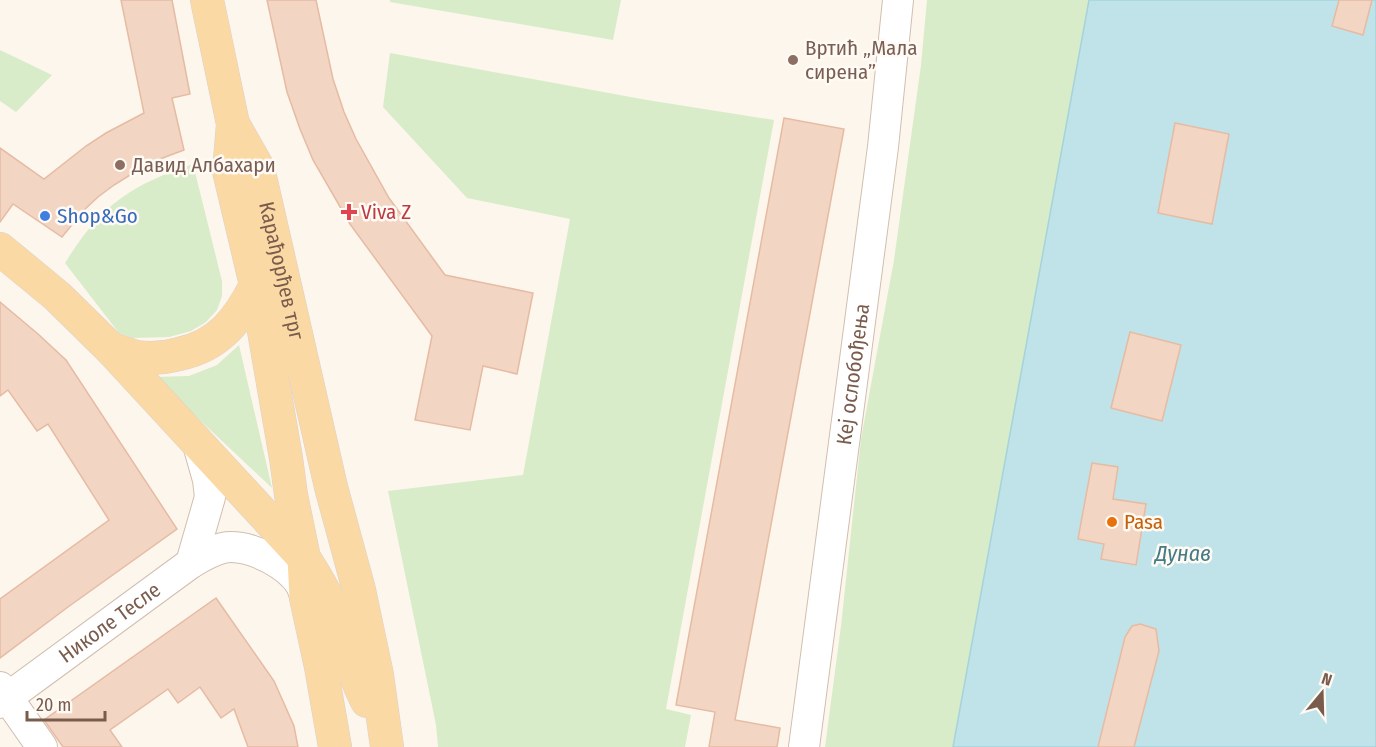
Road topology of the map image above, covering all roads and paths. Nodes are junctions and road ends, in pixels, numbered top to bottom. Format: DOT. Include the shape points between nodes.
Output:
graph roads {
  1 [pos="207,0"];
  2 [pos="898,0"];
  3 [pos="233,124"];
  4 [pos="0,249"];
  5 [pos="256,285"];
  6 [pos="110,348"];
  7 [pos="197,441"];
  8 [pos="304,558"];
  9 [pos="191,563"];
  10 [pos="306,598"];
  11 [pos="3,696"];
  12 [pos="386,740"];
  13 [pos="42,747"];
  14 [pos="335,747"];
  15 [pos="804,747"];
  1 -- 3 [label="main road"];
  2 -- 15 [label="street, Кеј ослобођења" via="883,147"];
  3 -- 5 [label="main road, Карађорђев трг" via="229,171"];
  3 -- 12 [label="main road, Карађорђев трг" via="258,168 331,487 359,590"];
  4 -- 6 [label="main road" via="57,296"];
  5 -- 6 [label="main road" via="226,330 191,352 152,358"];
  5 -- 8 [label="main road, Карађорђев трг"];
  6 -- 7 [label="main road"];
  7 -- 8 [label="main road"];
  7 -- 9 [label="street" via="210,497"];
  8 -- 10 [label="main road, Карађорђев трг"];
  8 -- 12 [label="main road" via="331,605 361,691"];
  9 -- 10 [label="street, Николе Тесле" via="214,550 248,550 285,568 300,584"];
  9 -- 11 [label="street, Николе Тесле"];
  10 -- 14 [label="main road, Карађорђев трг"];
  11 -- 13 [label="street"];
}
